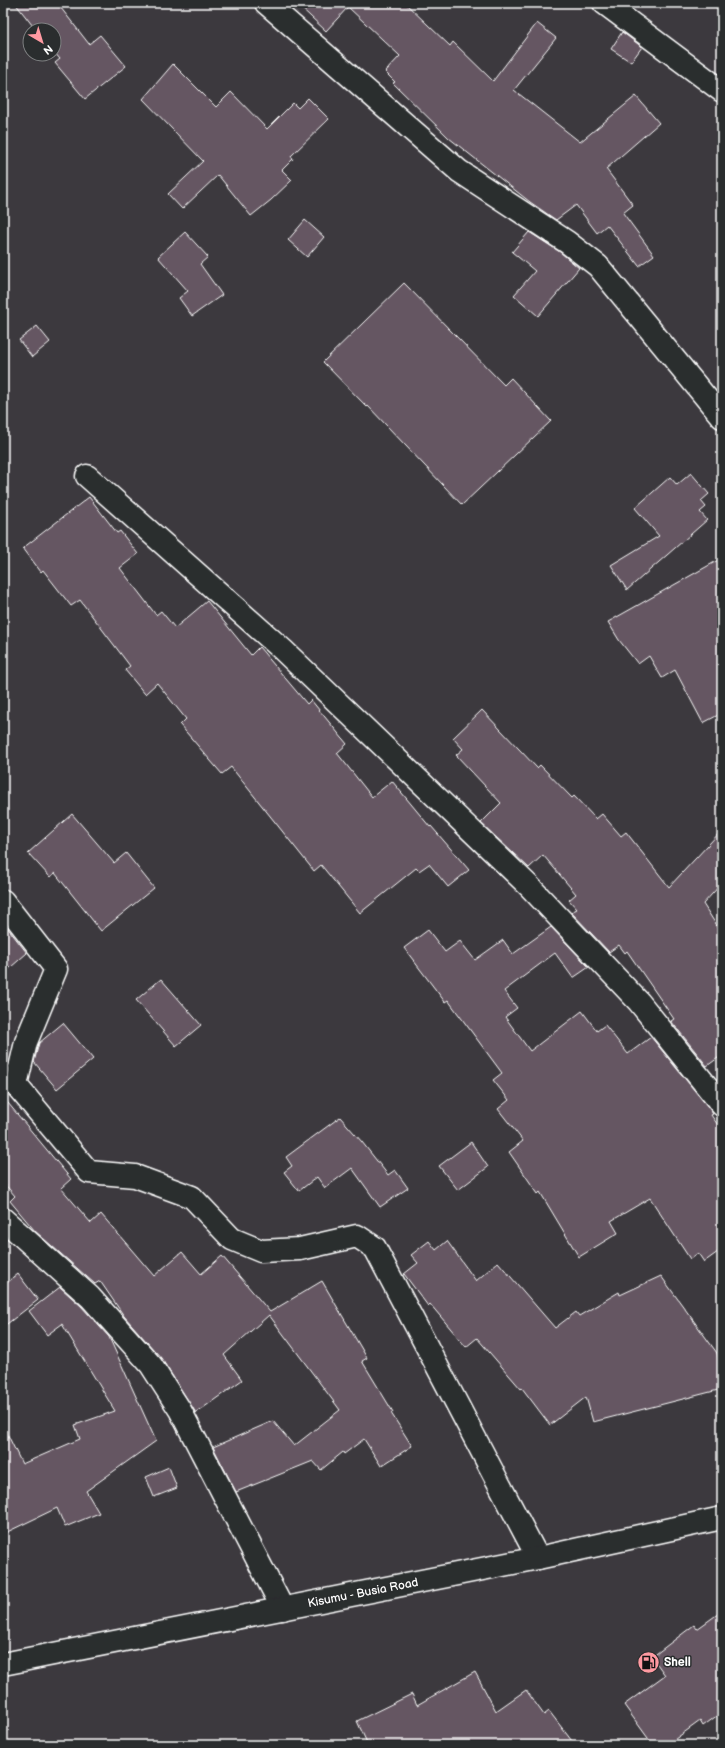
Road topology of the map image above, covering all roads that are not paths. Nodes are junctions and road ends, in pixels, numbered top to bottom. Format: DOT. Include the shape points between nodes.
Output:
graph roads {
  1 [pos="266,3"];
  2 [pos="604,3"];
  3 [pos="722,91"];
  4 [pos="722,417"];
  5 [pos="87,476"];
  6 [pos="3,901"];
  7 [pos="722,1104"];
  8 [pos="3,1219"];
  9 [pos="722,1518"];
  10 [pos="538,1558"];
  11 [pos="283,1609"];
  12 [pos="3,1664"];
  1 -- 4 [label="main road" via="459,171 567,242 598,266"];
  2 -- 3 [label="main road"];
  5 -- 7 [label="main road" via="283,650 529,886 639,1002"];
  6 -- 10 [label="main road" via="56,969 26,1042 16,1085 89,1172 135,1176 192,1197 232,1239 261,1251 300,1249 357,1236 375,1248"];
  8 -- 11 [label="main road" via="90,1297 151,1365 180,1410"];
  9 -- 10 [label="main road, Kisumu - Busia Road"];
  10 -- 11 [label="main road, Kisumu - Busia Road"];
  11 -- 12 [label="main road, Kisumu - Busia Road"];
}
